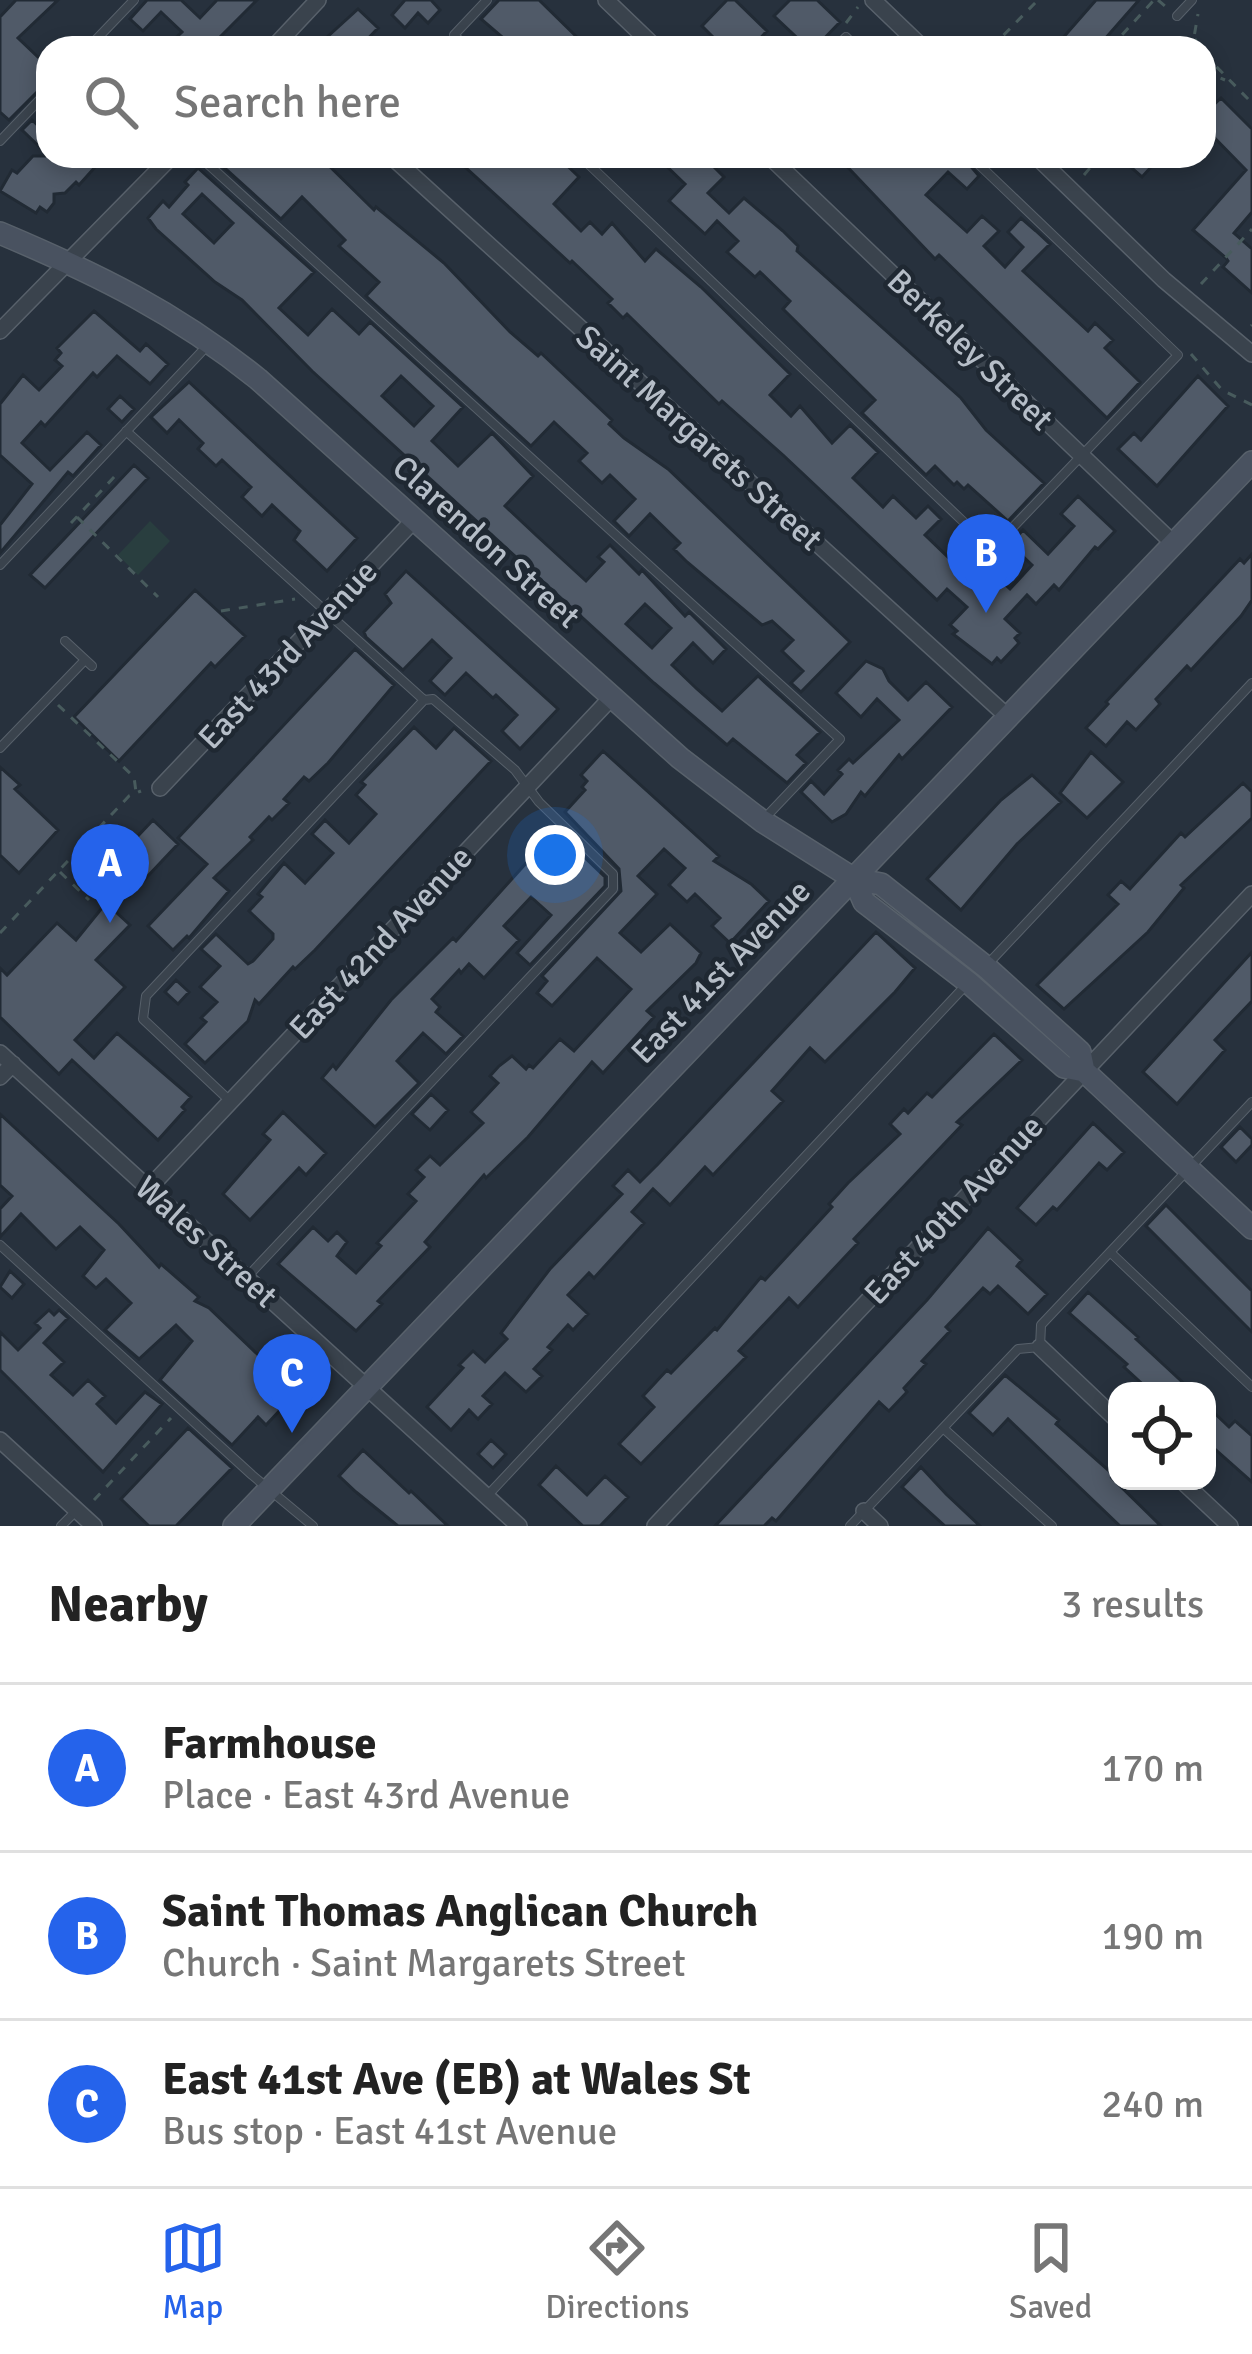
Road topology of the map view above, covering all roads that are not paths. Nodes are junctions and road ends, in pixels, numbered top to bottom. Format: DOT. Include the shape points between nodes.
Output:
graph roads {
  1 [pos="134,0"];
  2 [pos="318,0"];
  3 [pos="487,0"];
  4 [pos="606,0"];
  5 [pos="1194,0"];
  6 [pos="869,1"];
  7 [pos="1177,16"];
  8 [pos="100,36"];
  9 [pos="285,36"];
  10 [pos="455,36"];
  11 [pos="644,36"];
  12 [pos="909,36"];
  13 [pos="36,104"];
  14 [pos="0,141"];
  15 [pos="160,168"];
  16 [pos="213,168"];
  17 [pos="404,168"];
  18 [pos="593,168"];
  19 [pos="782,168"];
  20 [pos="983,168"];
  21 [pos="1048,168"];
  22 [pos="0,232"];
  23 [pos="69,262"];
  24 [pos="0,332"];
  25 [pos="212,341"];
  26 [pos="1252,354"];
  27 [pos="126,430"];
  28 [pos="1082,455"];
  29 [pos="1252,462"];
  30 [pos="414,520"];
  31 [pos="1173,543"];
  32 [pos="0,565"];
  33 [pos="320,607"];
  34 [pos="65,641"];
  35 [pos="1252,683"];
  36 [pos="612,698"];
  37 [pos="424,700"];
  38 [pos="1008,717"];
  39 [pos="0,748"];
  40 [pos="527,787"];
  41 [pos="160,788"];
  42 [pos="762,821"];
  43 [pos="854,879"];
  44 [pos="1252,894"];
  45 [pos="977,975"];
  46 [pos="6,1058"];
  47 [pos="1084,1070"];
  48 [pos="0,1077"];
  49 [pos="230,1101"];
  50 [pos="1252,1102"];
  51 [pos="1189,1169"];
  52 [pos="149,1187"];
  53 [pos="1252,1228"];
  54 [pos="0,1245"];
  55 [pos="1110,1252"];
  56 [pos="247,1277"];
  57 [pos="1040,1347"];
  58 [pos="365,1387"];
  59 [pos="1252,1387"];
  60 [pos="1108,1411"];
  61 [pos="943,1428"];
  62 [pos="0,1440"];
  63 [pos="271,1487"];
  64 [pos="1191,1490"];
  65 [pos="487,1496"];
  66 [pos="77,1510"];
  67 [pos="864,1511"];
  68 [pos="61,1526"];
  69 [pos="94,1526"];
  70 [pos="235,1526"];
  71 [pos="313,1526"];
  72 [pos="519,1526"];
  73 [pos="655,1526"];
  74 [pos="850,1526"];
  75 [pos="880,1526"];
  76 [pos="1052,1526"];
  77 [pos="1229,1526"];
  1 -- 8 [label="lane"];
  2 -- 9 [label="street"];
  3 -- 10 [label="lane"];
  4 -- 11 [label="street"];
  5 -- 7 [label="lane"];
  6 -- 12 [label="street"];
  13 -- 14 [label="lane"];
  15 -- 23 [label="street"];
  16 -- 42 [label="lane" via="839,739"];
  17 -- 38 [label="street, Saint Margarets Street"];
  18 -- 28 [label="lane" via="992,549"];
  19 -- 28 [label="street, Berkeley Street"];
  20 -- 28 [label="lane" via="1178,355"];
  21 -- 26 [label="street"];
  22 -- 23 [label="street, Clarendon Street"];
  23 -- 24 [label="street"];
  23 -- 25 [label="street, Clarendon Street"];
  25 -- 27 [label="lane"];
  25 -- 30 [label="street, Clarendon Street"];
  27 -- 32 [label="lane"];
  27 -- 33 [label="lane"];
  28 -- 31 [label="street, Berkeley Street"];
  29 -- 31 [label="street, East 41st Avenue"];
  30 -- 33 [label="street, East 43rd Avenue"];
  30 -- 36 [label="street, Clarendon Street"];
  31 -- 38 [label="street, East 41st Avenue"];
  33 -- 37 [label="lane"];
  33 -- 41 [label="street, East 43rd Avenue"];
  34 -- 39 [label="lane" via="88,663"];
  35 -- 45 [label="lane"];
  36 -- 40 [label="street, East 42nd Avenue"];
  36 -- 42 [label="street, Clarendon Street"];
  37 -- 40 [label="lane" via="434,699"];
  37 -- 49 [label="lane" via="146,996 143,1019"];
  38 -- 43 [label="street, East 41st Avenue"];
  40 -- 49 [label="street, East 42nd Avenue"];
  40 -- 56 [label="lane" via="613,874 614,889"];
  42 -- 43 [label="street, Clarendon Street"];
  43 -- 45 [label="street, Clarendon Street" via="864,902"];
  43 -- 58 [label="street, East 41st Avenue"];
  44 -- 47 [label="street, East 40th Avenue"];
  45 -- 47 [label="street, Clarendon Street" via="1064,1067"];
  45 -- 65 [label="lane"];
  46 -- 48 [label="street"];
  46 -- 52 [label="street, Wales Street"];
  47 -- 51 [label="street, Clarendon Street"];
  47 -- 73 [label="street, East 40th Avenue"];
  49 -- 52 [label="street, East 42nd Avenue"];
  50 -- 51 [label="lane"];
  51 -- 53 [label="street, Clarendon Street"];
  51 -- 55 [label="lane"];
  52 -- 56 [label="street, Wales Street"];
  54 -- 63 [label="lane"];
  55 -- 57 [label="lane" via="1041,1325"];
  55 -- 59 [label="lane"];
  56 -- 58 [label="street, Wales Street"];
  57 -- 60 [label="street"];
  57 -- 61 [label="lane" via="1018,1349"];
  58 -- 63 [label="street, East 41st Avenue"];
  58 -- 65 [label="street, Wales Street"];
  61 -- 67 [label="lane"];
  61 -- 76 [label="lane"];
  62 -- 66 [label="street"];
  63 -- 70 [label="street, East 41st Avenue"];
  63 -- 71 [label="lane"];
  64 -- 77 [label="street"];
  65 -- 72 [label="street, Wales Street"];
  66 -- 68 [label="lane"];
  66 -- 69 [label="street"];
  67 -- 74 [label="lane"];
  67 -- 75 [label="street"];
}
